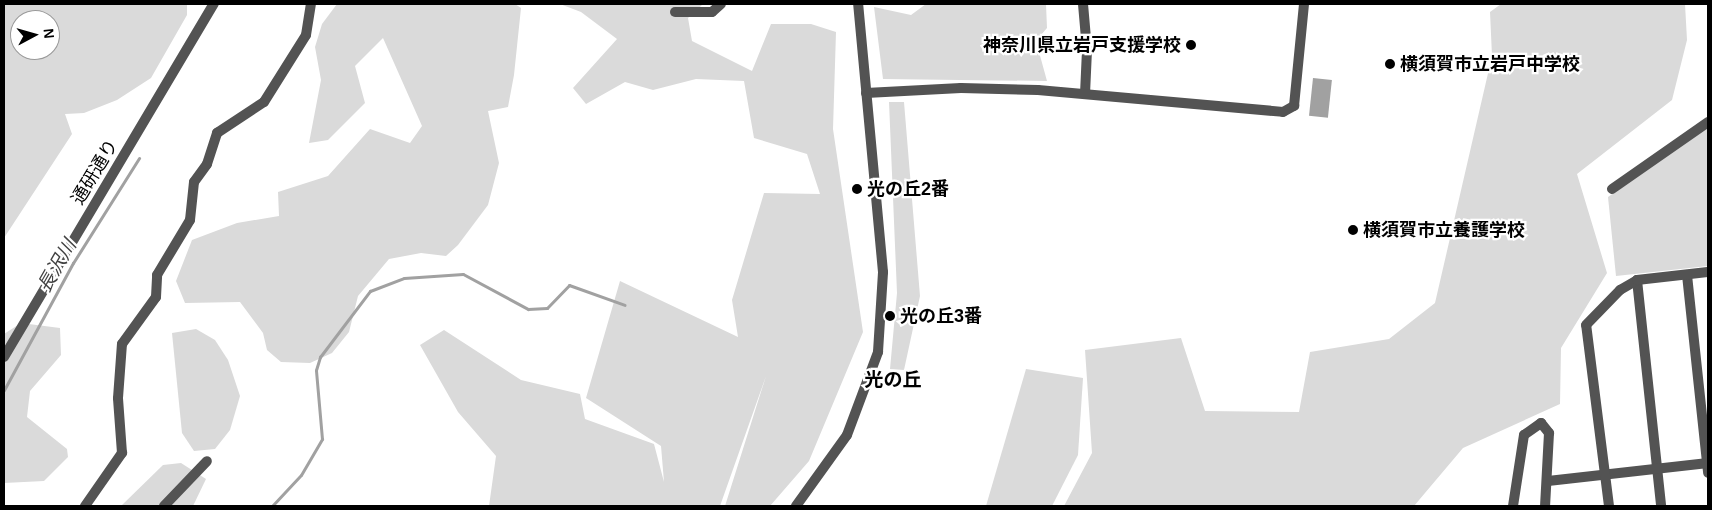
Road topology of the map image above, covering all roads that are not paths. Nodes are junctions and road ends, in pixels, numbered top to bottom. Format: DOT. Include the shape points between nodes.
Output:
graph roads {
  1 [pos="214,4"];
  2 [pos="311,4"];
  3 [pos="721,4"];
  4 [pos="858,4"];
  5 [pos="1083,4"];
  6 [pos="1304,4"];
  7 [pos="675,12"];
  8 [pos="866,94"];
  9 [pos="1085,94"];
  10 [pos="1708,122"];
  11 [pos="1612,189"];
  12 [pos="1708,272"];
  13 [pos="1687,275"];
  14 [pos="1637,280"];
  15 [pos="4,357"];
  16 [pos="207,461"];
  17 [pos="1708,466"];
  18 [pos="1657,469"];
  19 [pos="1606,475"];
  20 [pos="1548,481"];
  21 [pos="85,506"];
  22 [pos="164,506"];
  23 [pos="796,506"];
  24 [pos="1513,506"];
  25 [pos="1546,506"];
  26 [pos="1610,506"];
  27 [pos="1661,506"];
  1 -- 15 [label="street, 通研通り"];
  2 -- 21 [label="street" via="306,35 264,102 217,134 207,164 194,182 190,220 157,275 156,297 122,344 118,398 122,453"];
  3 -- 7 [label="street" via="712,12"];
  4 -- 8 [label="street"];
  5 -- 9 [label="street" via="1088,50"];
  6 -- 9 [label="street" via="1294,106 1283,112"];
  8 -- 9 [label="street" via="961,88"];
  8 -- 23 [label="street" via="884,272 878,352 847,435"];
  10 -- 11 [label="street"];
  12 -- 13 [label="street"];
  13 -- 14 [label="street"];
  13 -- 17 [label="street"];
  14 -- 18 [label="street"];
  14 -- 19 [label="street" via="1620,290 1586,325"];
  16 -- 22 [label="street"];
  17 -- 18 [label="street"];
  18 -- 19 [label="street"];
  18 -- 27 [label="street"];
  19 -- 20 [label="street"];
  19 -- 26 [label="street"];
  20 -- 24 [label="street" via="1549,433 1540,423 1524,435"];
  20 -- 25 [label="street"];
}
